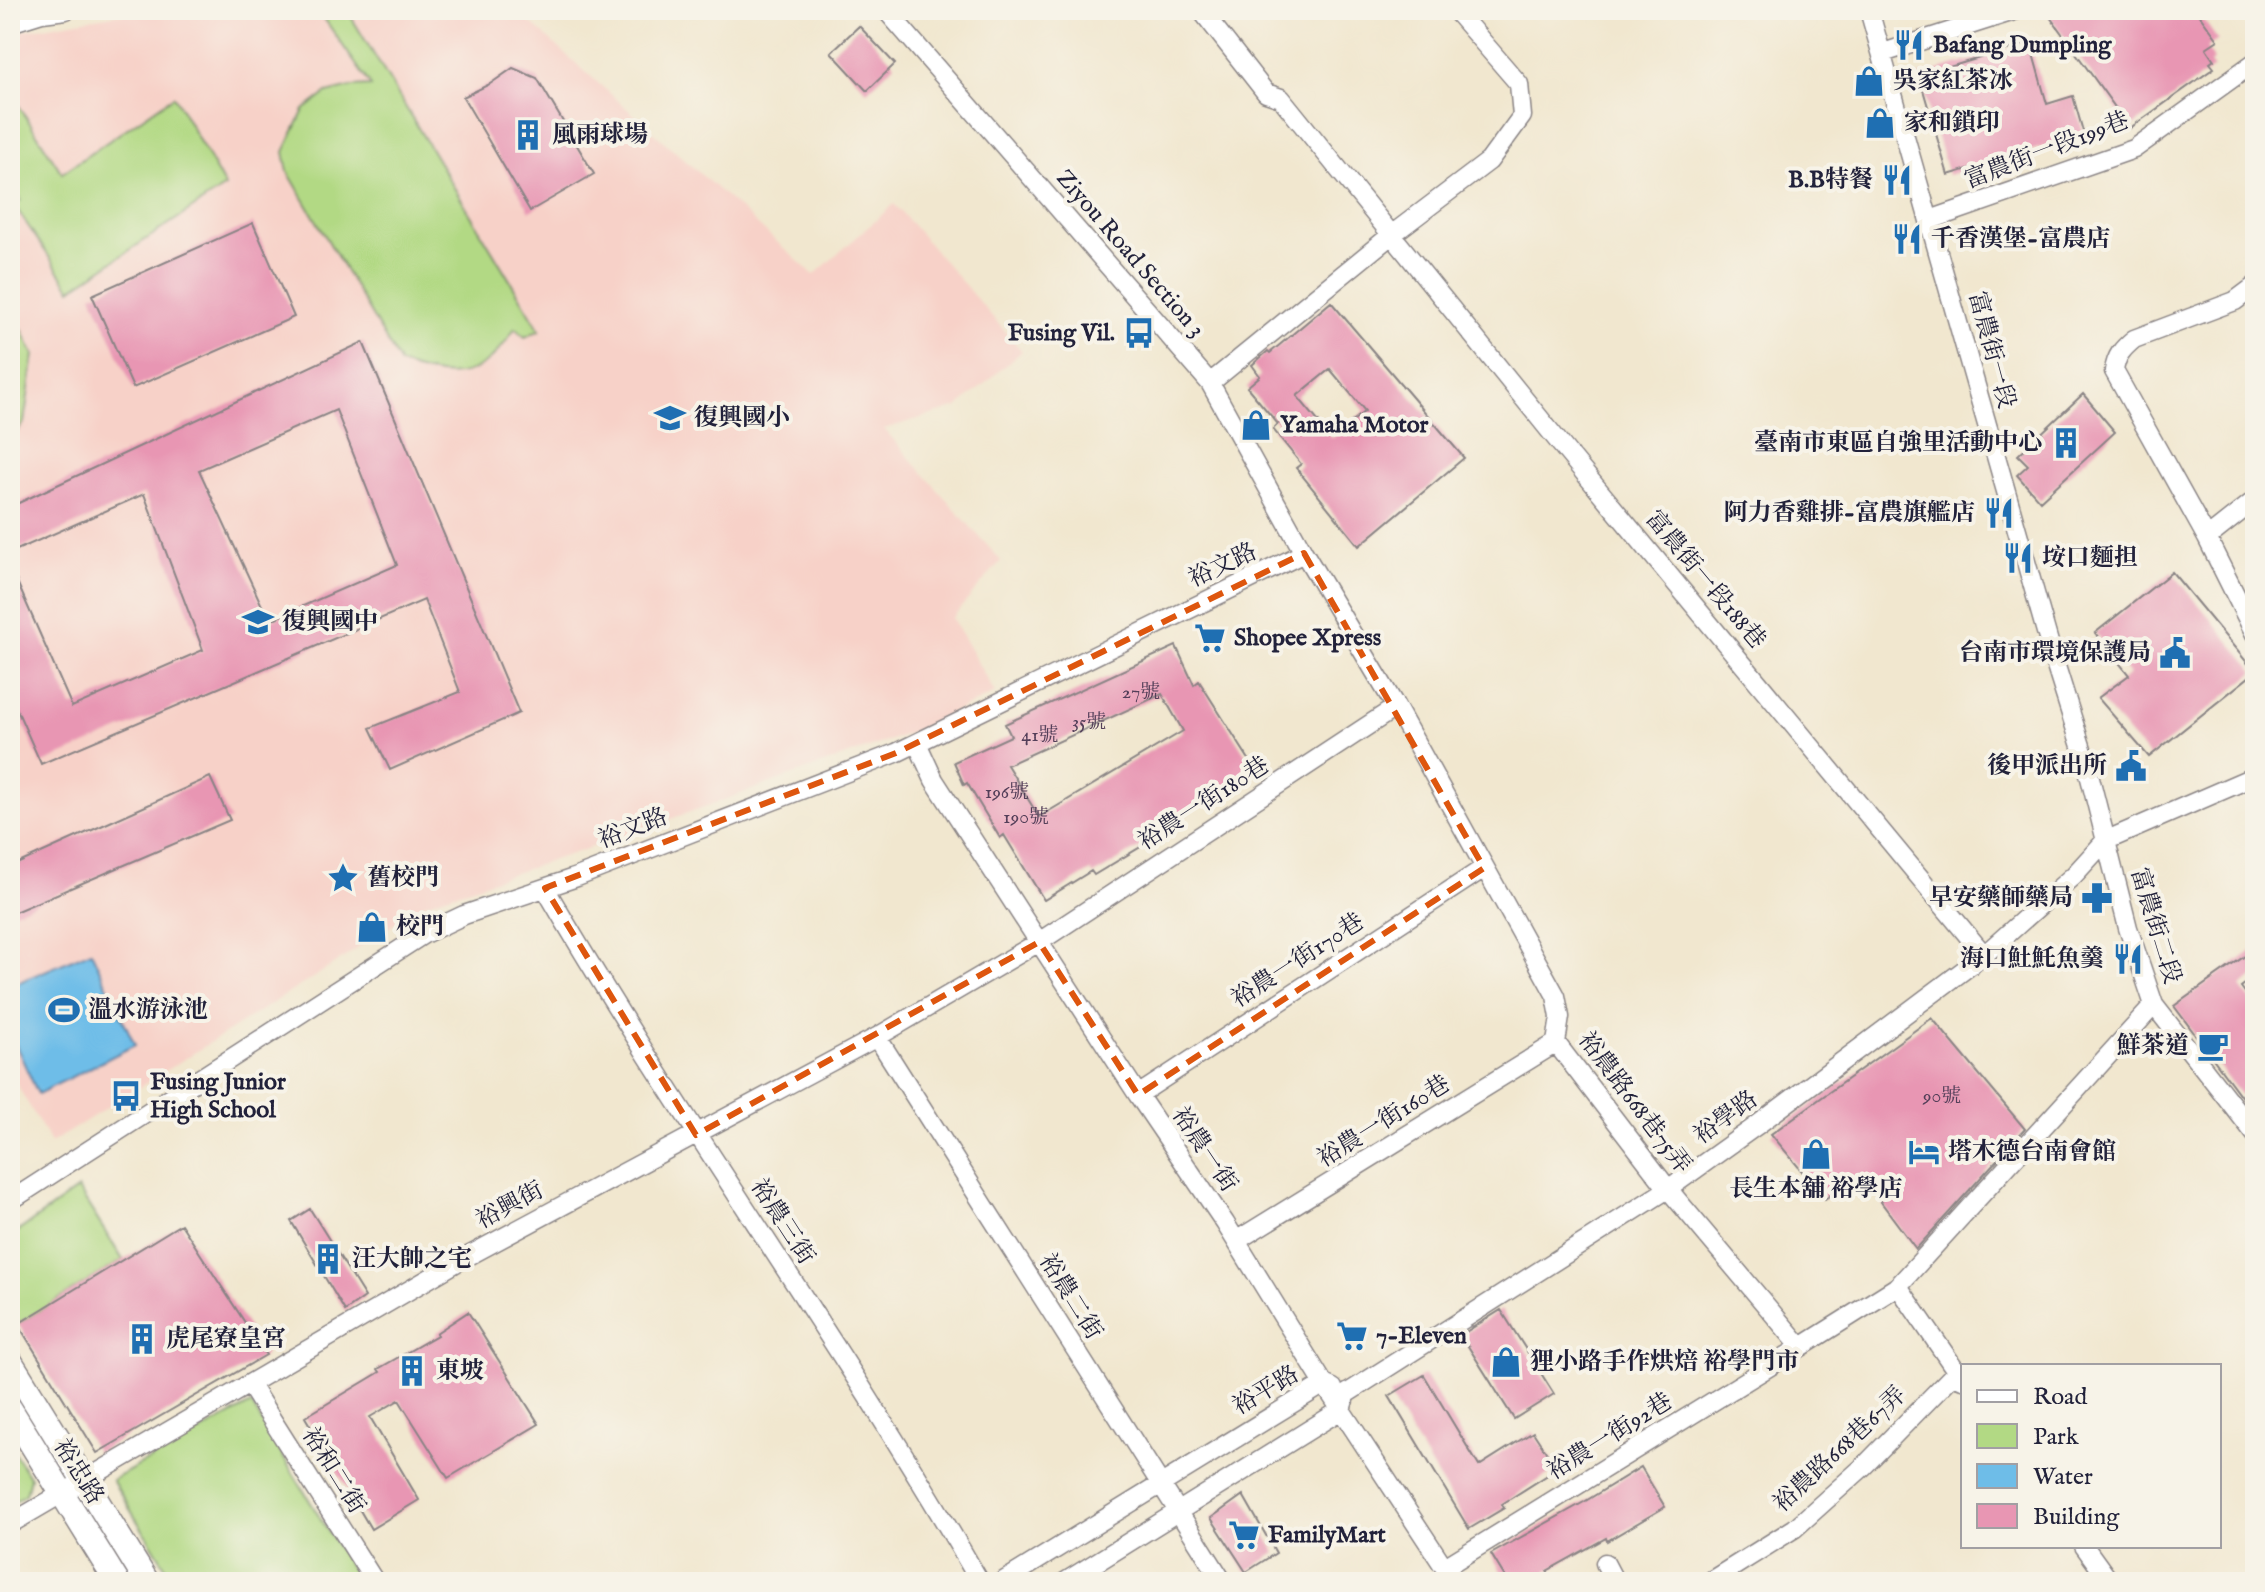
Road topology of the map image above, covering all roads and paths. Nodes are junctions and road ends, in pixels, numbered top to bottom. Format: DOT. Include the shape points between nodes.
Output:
graph roads {
  1 [pos="66,10"];
  2 [pos="886,10"];
  3 [pos="1201,10"];
  4 [pos="1458,10"];
  5 [pos="1869,10"];
  6 [pos="2017,10"];
  7 [pos="10,23"];
  8 [pos="1883,53"];
  9 [pos="2255,62"];
  10 [pos="1930,220"];
  11 [pos="1390,236"];
  12 [pos="2255,286"];
  13 [pos="1210,383"];
  14 [pos="2255,500"];
  15 [pos="2207,538"];
  16 [pos="1304,553"];
  17 [pos="2255,634"];
  18 [pos="1396,707"];
  19 [pos="917,743"];
  20 [pos="2255,776"];
  21 [pos="2105,841"];
  22 [pos="1484,868"];
  23 [pos="545,888"];
  24 [pos="1039,942"];
  25 [pos="1984,955"];
  26 [pos="2154,1005"];
  27 [pos="877,1037"];
  28 [pos="1556,1043"];
  29 [pos="1138,1095"];
  30 [pos="2255,1134"];
  31 [pos="696,1135"];
  32 [pos="1668,1189"];
  33 [pos="10,1201"];
  34 [pos="1236,1241"];
  35 [pos="1898,1286"];
  36 [pos="1801,1347"];
  37 [pos="10,1361"];
  38 [pos="1960,1376"];
  39 [pos="1324,1384"];
  40 [pos="250,1385"];
  41 [pos="1344,1402"];
  42 [pos="10,1409"];
  43 [pos="1160,1485"];
  44 [pos="71,1486"];
  45 [pos="1177,1512"];
  46 [pos="10,1524"];
  47 [pos="2085,1548"];
  48 [pos="1605,1563"];
  49 [pos="1450,1575"];
  50 [pos="117,1582"];
  51 [pos="147,1582"];
  52 [pos="375,1582"];
  53 [pos="980,1582"];
  54 [pos="1002,1582"];
  55 [pos="1065,1582"];
  56 [pos="1223,1582"];
  57 [pos="1615,1582"];
  58 [pos="1709,1582"];
  59 [pos="2110,1582"];
  1 -- 7 [label="street"];
  2 -- 13 [label="street, Ziyou Road Section 3"];
  3 -- 11 [label="street, 富農街一段188巷" via="1266,93 1281,98"];
  4 -- 11 [label="street" via="1519,84 1522,116 1489,161"];
  5 -- 8 [label="street, 富農街一段"];
  6 -- 8 [label="street"];
  8 -- 10 [label="street, 富農街一段"];
  9 -- 10 [label="street, 富農街一段199巷" via="2134,149"];
  10 -- 21 [label="street, 富農街一段"];
  11 -- 13 [label="street"];
  11 -- 25 [label="street, 富農街一段188巷"];
  12 -- 15 [label="street" via="2235,301 2134,339 2116,360 2114,371"];
  13 -- 16 [label="street, Ziyou Road Section 3"];
  14 -- 15 [label="street"];
  15 -- 17 [label="street"];
  16 -- 18 [label="street, 裕農路668巷75弄"];
  16 -- 19 [label="street, 裕文路"];
  18 -- 22 [label="street, 裕農路668巷75弄"];
  18 -- 24 [label="street, 裕農一街180巷"];
  19 -- 23 [label="street, 裕文路"];
  19 -- 24 [label="street, 裕農一街" via="934,780"];
  20 -- 21 [label="street"];
  21 -- 25 [label="street, 裕學路"];
  21 -- 26 [label="street, 富農街二段"];
  22 -- 28 [label="street, 裕農路668巷75弄" via="1556,996"];
  22 -- 29 [label="street, 裕農一街170巷"];
  23 -- 31 [label="street, 裕農三街"];
  23 -- 33 [label="street, 裕文路" via="424,934"];
  24 -- 27 [label="street, 裕興街"];
  24 -- 29 [label="street, 裕農一街"];
  25 -- 32 [label="street, 裕學路"];
  26 -- 30 [label="street, 富農街二段"];
  26 -- 35 [label="street"];
  27 -- 31 [label="street, 裕興街"];
  27 -- 43 [label="street, 裕農二街"];
  28 -- 32 [label="street, 裕農路668巷75弄"];
  28 -- 34 [label="street, 裕農一街160巷"];
  29 -- 34 [label="street, 裕農一街"];
  31 -- 40 [label="street, 裕興街" via="459,1261"];
  31 -- 53 [label="street, 裕農三街" via="855,1375"];
  32 -- 36 [label="street, 裕農路668巷75弄"];
  32 -- 41 [label="street, 裕學路"];
  34 -- 39 [label="street, 裕農一街"];
  35 -- 36 [label="street"];
  35 -- 38 [label="street"];
  36 -- 49 [label="street, 裕農一街92巷"];
  37 -- 44 [label="street, 裕忠路"];
  38 -- 58 [label="street, 裕農路668巷67弄" via="1795,1528"];
  39 -- 41 [label="street, 裕平路"];
  39 -- 43 [label="street, 裕平路"];
  40 -- 44 [label="street, 裕興街"];
  40 -- 52 [label="street, 裕和二街"];
  41 -- 45 [label="street"];
  41 -- 49 [label="street"];
  42 -- 44 [label="street, 裕忠路"];
  43 -- 45 [label="street, 裕農二街"];
  43 -- 54 [label="street, 裕平路"];
  44 -- 46 [label="street, 裕興街"];
  44 -- 50 [label="street, 裕忠路"];
  44 -- 51 [label="street, 裕忠路"];
  45 -- 55 [label="street"];
  45 -- 56 [label="street, 裕農二街"];
  47 -- 59 [label="street"];
  48 -- 57 [label="street"];
}
